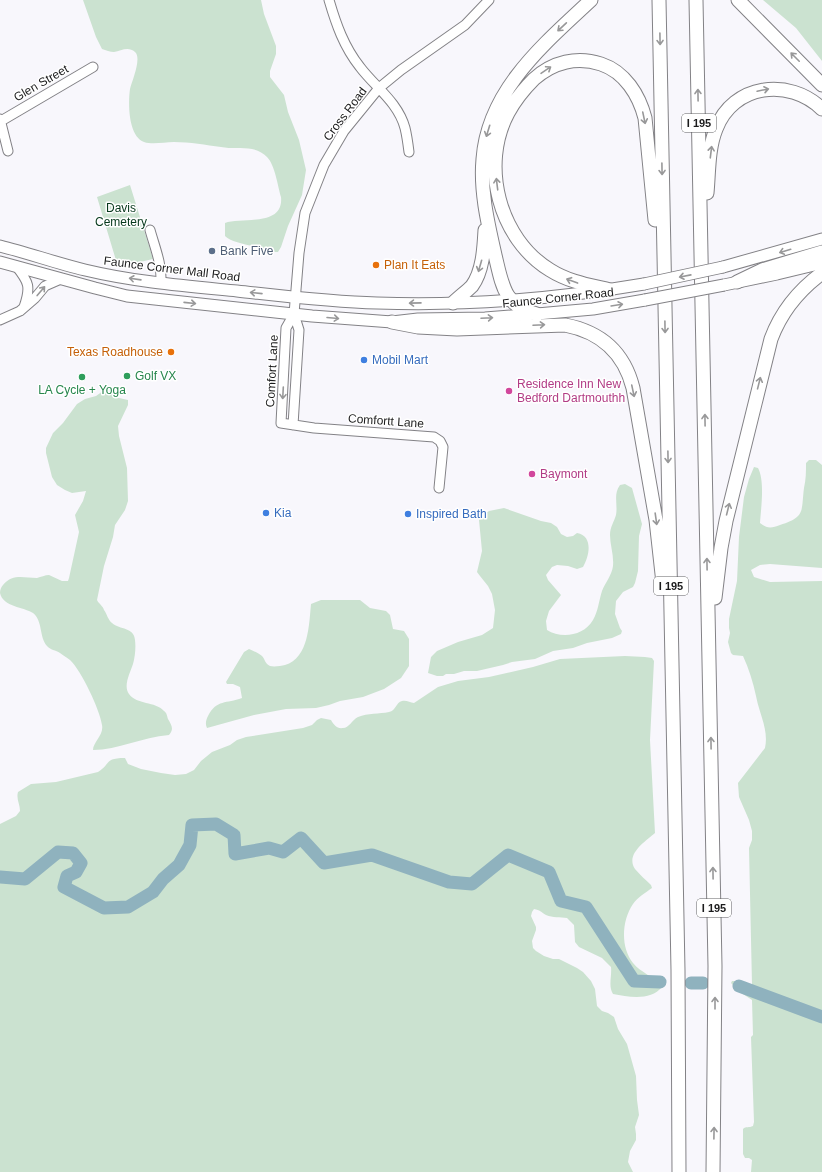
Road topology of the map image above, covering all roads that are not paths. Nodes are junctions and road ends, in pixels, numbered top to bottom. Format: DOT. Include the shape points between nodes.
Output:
graph roads {
  1 [pos="329,0"];
  2 [pos="489,0"];
  3 [pos="591,0"];
  4 [pos="659,0"];
  5 [pos="696,0"];
  6 [pos="738,0"];
  7 [pos="93,67"];
  8 [pos="822,85"];
  9 [pos="379,88"];
  10 [pos="822,109"];
  11 [pos="0,120"];
  12 [pos="8,151"];
  13 [pos="409,152"];
  14 [pos="486,214"];
  15 [pos="150,230"];
  16 [pos="822,239"];
  17 [pos="0,246"];
  18 [pos="702,246"];
  19 [pos="822,252"];
  20 [pos="0,262"];
  21 [pos="822,263"];
  22 [pos="16,266"];
  23 [pos="664,268"];
  24 [pos="822,273"];
  25 [pos="61,279"];
  26 [pos="737,282"];
  27 [pos="161,283"];
  28 [pos="610,290"];
  29 [pos="295,297"];
  30 [pos="510,300"];
  31 [pos="453,303"];
  32 [pos="24,308"];
  33 [pos="294,314"];
  34 [pos="537,314"];
  35 [pos="0,320"];
  36 [pos="392,322"];
  37 [pos="281,422"];
  38 [pos="293,425"];
  39 [pos="439,488"];
  40 [pos="672,634"];
  41 [pos="709,645"];
  42 [pos="679,1172"];
  43 [pos="713,1172"];
  1 -- 9 [label="street" via="346,46 363,72"];
  2 -- 9 [label="street, Cross Road" via="465,25"];
  3 -- 14 [label="highway, one-way" via="543,44 513,80 500,103 489,127 482,160"];
  4 -- 23 [label="highway, I 195, one-way"];
  18 -- 5 [label="highway, I 195, one-way"];
  8 -- 6 [label="highway, one-way"];
  7 -- 11 [label="street, Glen Street"];
  9 -- 13 [label="street" via="402,120"];
  9 -- 29 [label="street, Cross Road" via="336,142 314,189 303,224"];
  18 -- 10 [label="highway, one-way" via="712,146 719,122 729,109 755,92 778,89 802,94"];
  11 -- 12 [label="street"];
  14 -- 30 [label="highway" via="495,257"];
  14 -- 31 [label="highway, one-way" via="483,255 476,278 468,290"];
  15 -- 27 [label="street" via="160,263"];
  16 -- 28 [label="main road, Faunce Corner Road, one-way, bridge" via="723,267"];
  27 -- 17 [label="main road, Faunce Corner Mall Road, one-way" via="85,270"];
  41 -- 18 [label="highway, I 195, one-way"];
  19 -- 26 [label="highway" via="762,270"];
  20 -- 22 [label="main road"];
  21 -- 26 [label="main road, Faunce Corner Road"];
  22 -- 25 [label="main road"];
  22 -- 32 [label="street" via="28,284"];
  28 -- 23 [label="highway, one-way" via="574,282 534,259 514,235 499,197 496,158 500,133 508,113 530,83 559,63 582,60 606,66 626,80 636,96 643,110 646,127 656,224"];
  23 -- 40 [label="highway, I 195, one-way"];
  41 -- 24 [label="highway, one-way" via="724,527 768,349 778,323 788,307 804,288"];
  32 -- 25 [label="street, one-way" via="47,284"];
  25 -- 33 [label="main road, one-way" via="127,296"];
  34 -- 26 [label="main road, Faunce Corner Road, one-way, bridge" via="593,309"];
  29 -- 27 [label="main road, Faunce Corner Mall Road, one-way"];
  28 -- 30 [label="main road, Faunce Corner Road"];
  31 -- 29 [label="main road, Faunce Corner Road, one-way" via="378,303"];
  29 -- 33 [label="street, Cross Road"];
  30 -- 31 [label="main road, Faunce Corner Road"];
  30 -- 34 [label="highway" via="524,311"];
  32 -- 35 [label="street"];
  33 -- 36 [label="main road, Faunce Corner Road, one-way"];
  33 -- 37 [label="street, Comfort Lane, one-way" via="286,328"];
  33 -- 38 [label="street, Comfort Lane" via="299,330"];
  36 -- 34 [label="main road, Faunce Corner Road, one-way"];
  36 -- 40 [label="highway, one-way" via="418,327 457,329 565,325 592,334 612,348 623,363 633,388"];
  37 -- 38 [label="street, Comfortt Lane"];
  38 -- 39 [label="street, Comfortt Lane" via="434,437 443,447"];
  40 -- 42 [label="highway, I 195"];
  43 -- 41 [label="highway, I 195, one-way" via="715,966"];
}
